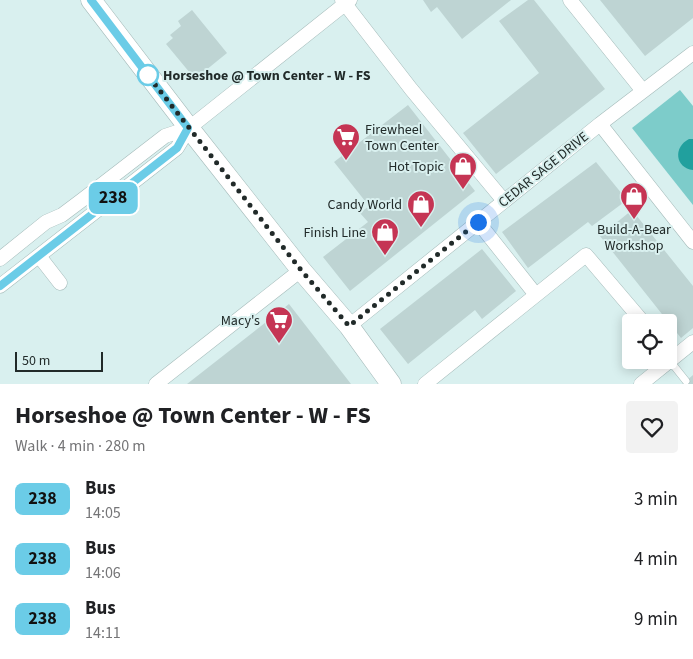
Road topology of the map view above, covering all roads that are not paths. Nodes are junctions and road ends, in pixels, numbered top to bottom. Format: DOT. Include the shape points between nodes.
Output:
graph roads {
  1 [pos="91,0"];
  2 [pos="570,0"];
  3 [pos="346,1"];
  4 [pos="690,60"];
  5 [pos="643,91"];
  6 [pos="600,124"];
  7 [pos="188,128"];
  8 [pos="504,201"];
  9 [pos="478,222"];
  10 [pos="693,242"];
  11 [pos="39,256"];
  12 [pos="0,259"];
  13 [pos="301,270"];
  14 [pos="60,283"];
  15 [pos="0,286"];
  16 [pos="536,295"];
  17 [pos="636,314"];
  18 [pos="349,326"];
  19 [pos="693,342"];
  20 [pos="677,353"];
  21 [pos="677,367"];
  22 [pos="658,369"];
  23 [pos="686,381"];
  24 [pos="156,384"];
  25 [pos="391,384"];
  26 [pos="425,384"];
  27 [pos="641,384"];
  1 -- 7 [label="street"];
  2 -- 5 [label="street"];
  3 -- 7 [label="street"];
  3 -- 8 [label="street" via="411,89"];
  4 -- 5 [label="street, CEDAR SAGE DRIVE"];
  5 -- 6 [label="street, CEDAR SAGE DRIVE"];
  6 -- 8 [label="street, CEDAR SAGE DRIVE"];
  6 -- 10 [label="street"];
  7 -- 11 [label="street" via="177,148"];
  7 -- 12 [label="street" via="165,136"];
  7 -- 13 [label="street"];
  8 -- 9 [label="street, CEDAR SAGE DRIVE"];
  9 -- 16 [label="street"];
  9 -- 18 [label="street, CEDAR SAGE DRIVE"];
  11 -- 14 [label="street"];
  11 -- 15 [label="street"];
  13 -- 18 [label="street"];
  13 -- 24 [label="street"];
  16 -- 17 [label="street" via="586,255"];
  16 -- 26 [label="street"];
  18 -- 25 [label="street"];
  19 -- 20 [label="street"];
  21 -- 23 [label="lane"];
  22 -- 27 [label="street"];
}
